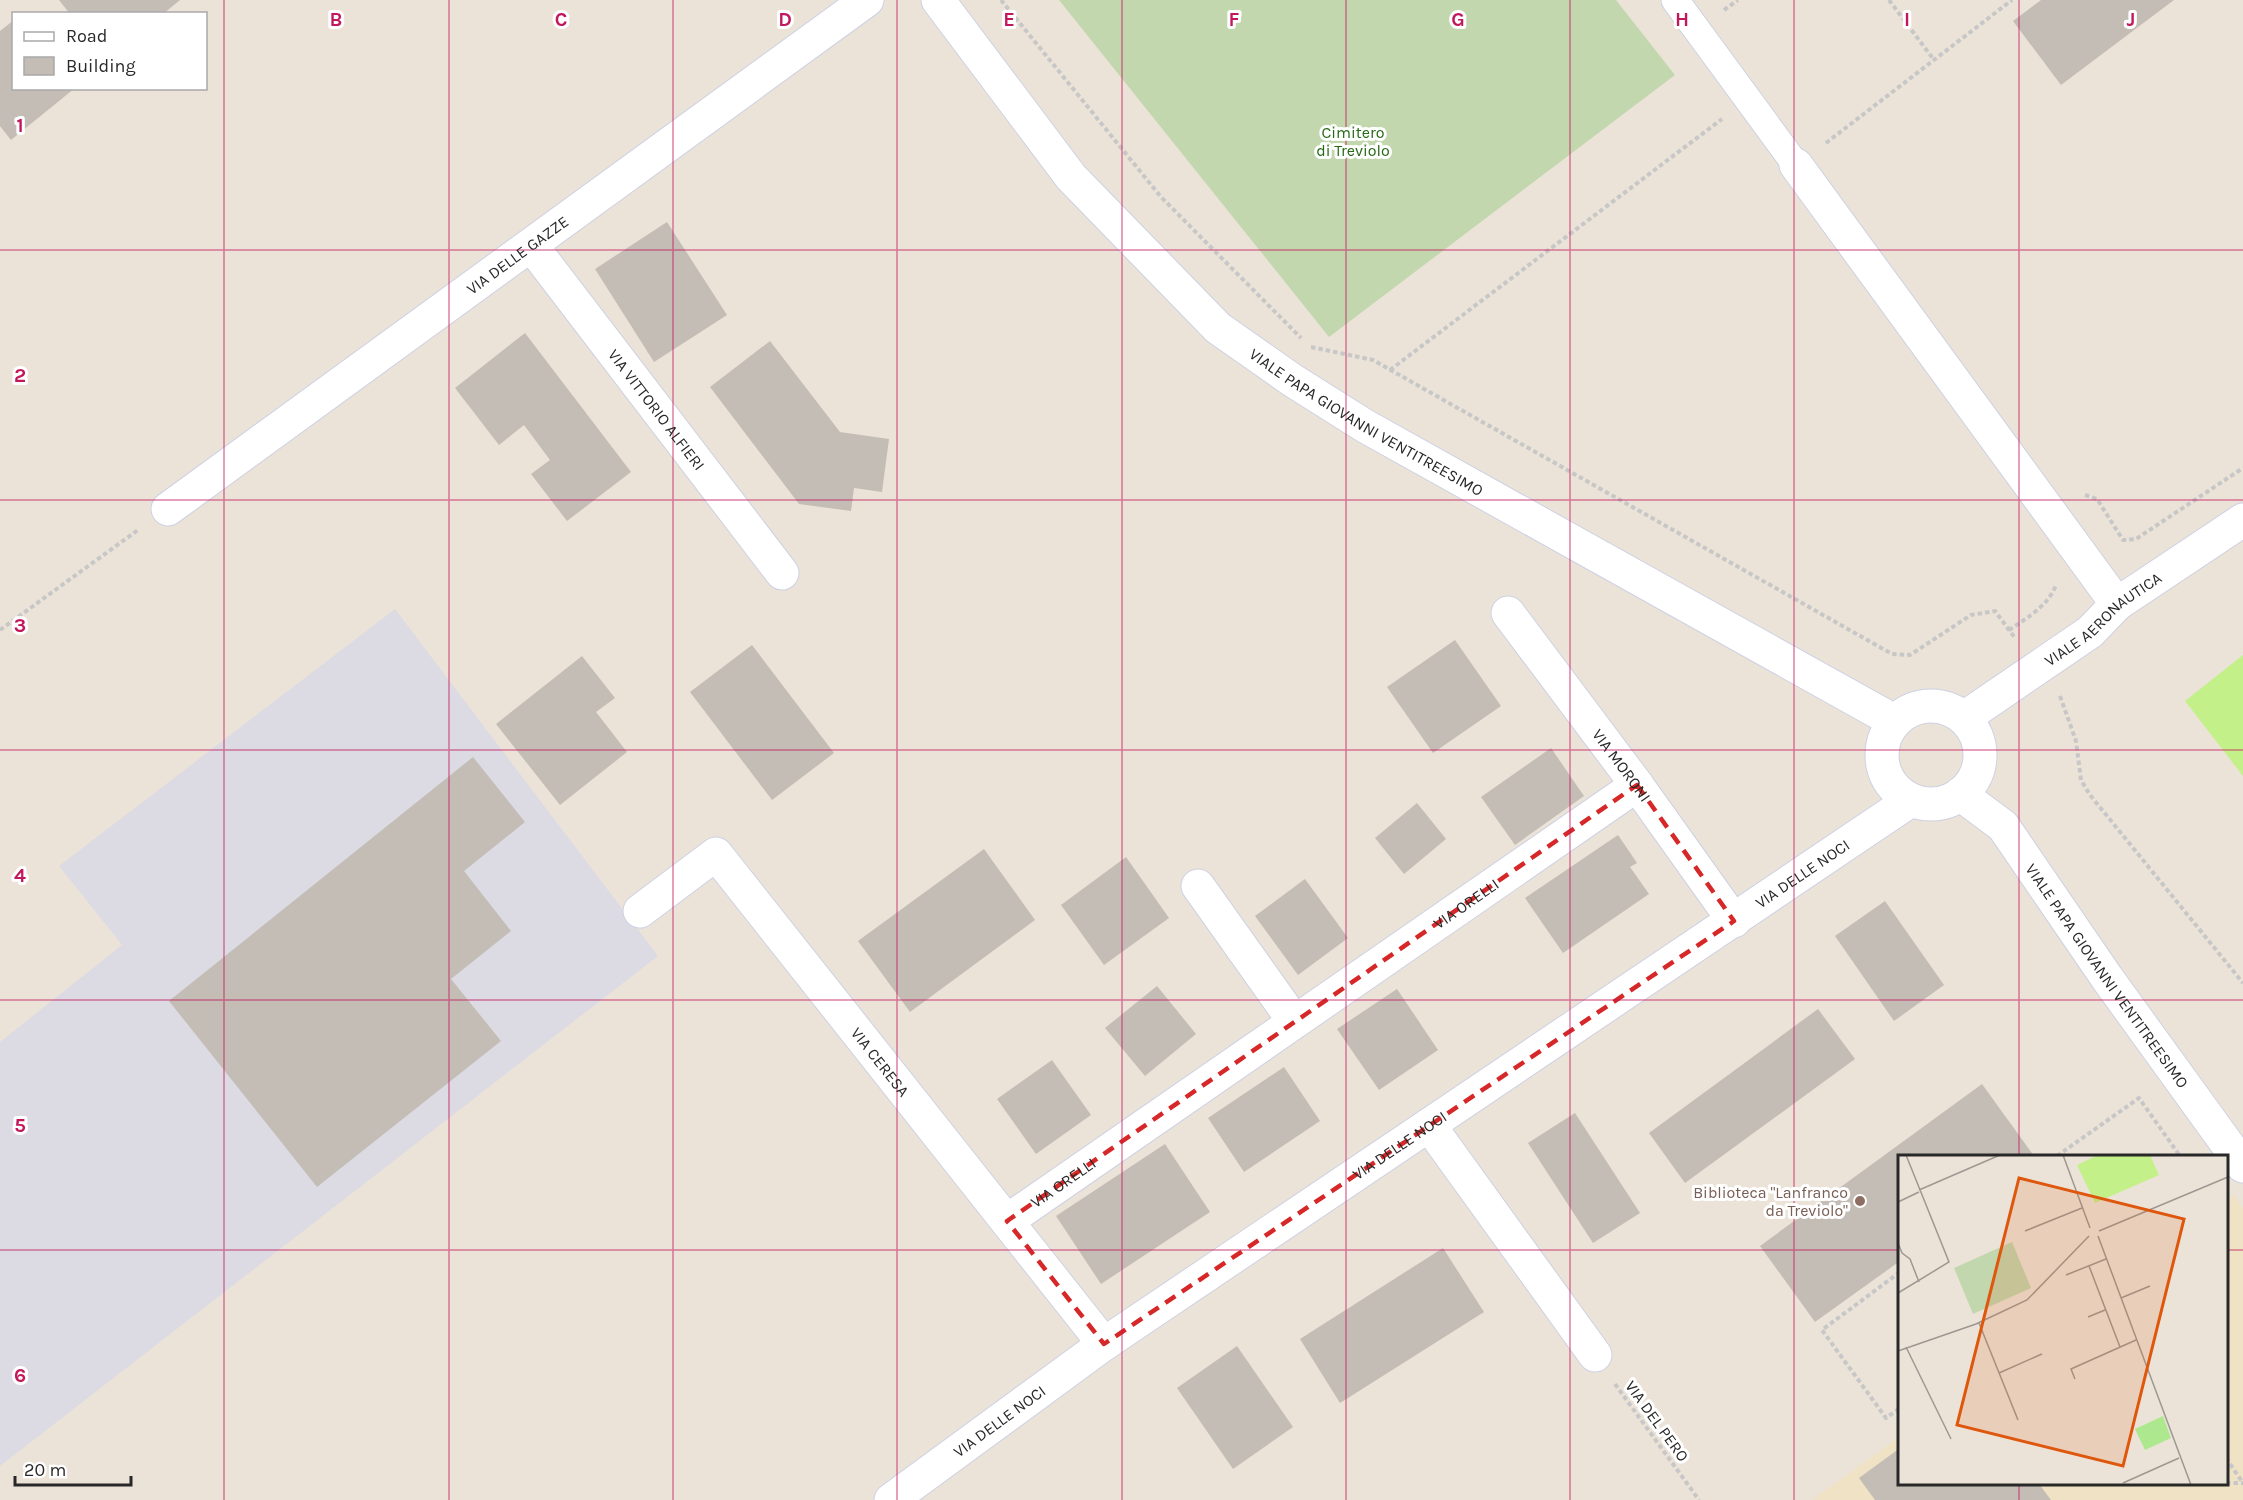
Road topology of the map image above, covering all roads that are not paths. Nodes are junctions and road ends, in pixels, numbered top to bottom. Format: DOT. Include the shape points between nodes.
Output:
graph roads {
  1 [pos="867,0"];
  2 [pos="938,0"];
  3 [pos="1675,0"];
  4 [pos="1796,165"];
  5 [pos="531,245"];
  6 [pos="168,509"];
  7 [pos="2243,520"];
  8 [pos="782,573"];
  9 [pos="2117,604"];
  10 [pos="1508,613"];
  11 [pos="1964,718"];
  12 [pos="1894,722"];
  13 [pos="1637,785"];
  14 [pos="1960,794"];
  15 [pos="1911,800"];
  16 [pos="1198,886"];
  17 [pos="640,911"];
  18 [pos="1734,921"];
  19 [pos="1294,1021"];
  20 [pos="1429,1125"];
  21 [pos="2243,1166"];
  22 [pos="1007,1221"];
  23 [pos="1104,1344"];
  24 [pos="1595,1355"];
  25 [pos="891,1500"];
  1 -- 5 [label="street, VIA DELLE GAZZE"];
  2 -- 12 [label="street, VIALE PAPA GIOVANNI VENTITREESIMO" via="1071,177 1218,328 1365,426"];
  3 -- 4 [label="street"];
  4 -- 9 [label="street"];
  5 -- 6 [label="street, VIA DELLE GAZZE"];
  5 -- 8 [label="street, VIA VITTORIO ALFIERI"];
  7 -- 9 [label="street, VIALE AERONAUTICA"];
  9 -- 11 [label="street, VIALE AERONAUTICA" via="2090,632"];
  10 -- 13 [label="street, VIA MORONI"];
  11 -- 12 [label="street" via="1936,705 1906,711"];
  11 -- 14 [label="street" via="1974,729 1980,757 1971,784"];
  12 -- 15 [label="street" via="1882,749 1883,765 1893,786"];
  13 -- 18 [label="street, VIA MORONI"];
  13 -- 19 [label="street, VIA ORELLI"];
  14 -- 15 [label="street" via="1937,804"];
  14 -- 21 [label="street, VIALE PAPA GIOVANNI VENTITREESIMO" via="2003,826"];
  15 -- 18 [label="street, VIA DELLE NOCI"];
  16 -- 19 [label="street"];
  17 -- 22 [label="street, VIA CERESA" via="716,854"];
  18 -- 20 [label="street, VIA DELLE NOCI"];
  19 -- 22 [label="street, VIA ORELLI"];
  20 -- 23 [label="street, VIA DELLE NOCI"];
  20 -- 24 [label="street"];
  22 -- 23 [label="street, VIA CERESA"];
  23 -- 25 [label="street, VIA DELLE NOCI"];
}
